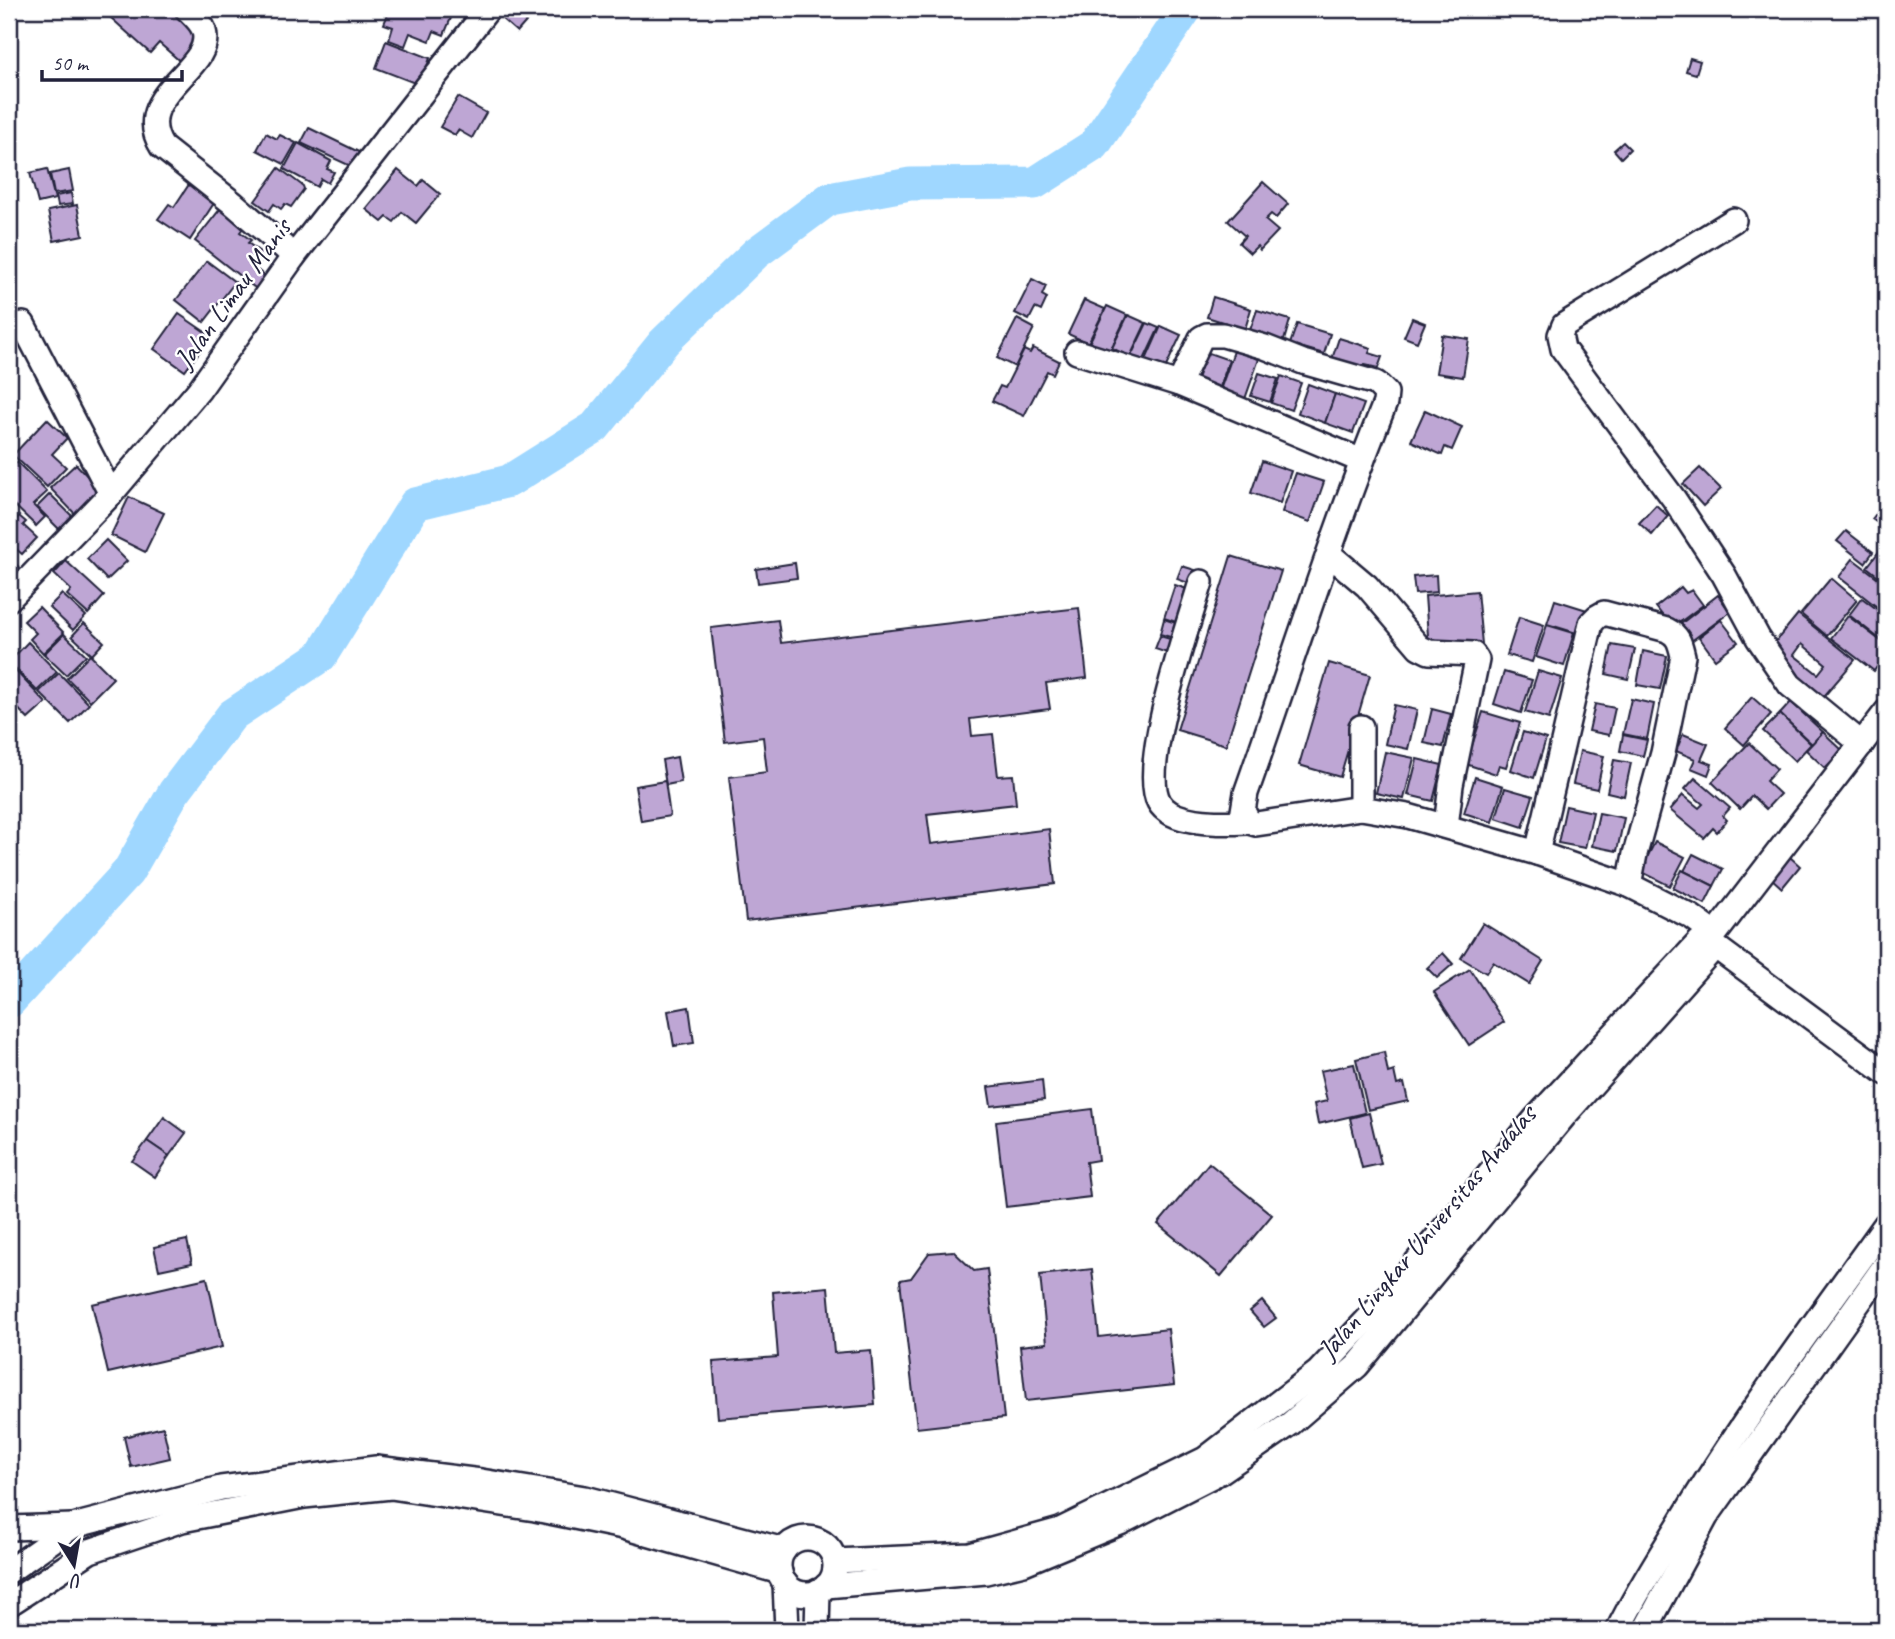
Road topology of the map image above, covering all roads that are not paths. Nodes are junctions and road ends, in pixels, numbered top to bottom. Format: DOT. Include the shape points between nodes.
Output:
graph roads {
  1 [pos="187,9"];
  2 [pos="488,9"];
  3 [pos="1734,220"];
  4 [pos="294,256"];
  5 [pos="23,324"];
  6 [pos="1077,352"];
  7 [pos="1179,384"];
  8 [pos="1362,461"];
  9 [pos="111,494"];
  10 [pos="1329,554"];
  11 [pos="1201,582"];
  12 [pos="9,599"];
  13 [pos="1886,712"];
  14 [pos="1361,727"];
  15 [pos="1862,744"];
  16 [pos="1361,808"];
  17 [pos="1250,822"];
  18 [pos="1446,826"];
  19 [pos="1537,853"];
  20 [pos="1629,885"];
  21 [pos="1711,941"];
  22 [pos="1886,1073"];
  23 [pos="1886,1224"];
  24 [pos="1886,1264"];
  25 [pos="1784,1365"];
  26 [pos="1804,1378"];
  27 [pos="1296,1403"];
  28 [pos="431,1484"];
  29 [pos="74,1526"];
  30 [pos="9,1528"];
  31 [pos="835,1561"];
  32 [pos="783,1568"];
  33 [pos="9,1571"];
  34 [pos="822,1588"];
  35 [pos="9,1604"];
  36 [pos="787,1630"];
  37 [pos="817,1630"];
  38 [pos="1618,1630"];
  39 [pos="1645,1630"];
  1 -- 4 [label="street" via="204,28 205,43 158,106 156,137"];
  2 -- 4 [label="street, Jalan Limau Manis"];
  3 -- 15 [label="street" via="1564,325 1560,335 1563,349 1674,499 1790,685"];
  4 -- 9 [label="street, Jalan Limau Manis" via="199,390"];
  5 -- 9 [label="street"];
  6 -- 7 [label="street"];
  7 -- 8 [label="street"];
  7 -- 8 [label="street" via="1200,338 1207,335 1223,335 1376,383 1386,393 1385,403"];
  8 -- 10 [label="street"];
  9 -- 12 [label="street, Jalan Limau Manis"];
  10 -- 17 [label="street" via="1246,793 1243,811"];
  10 -- 18 [label="street" via="1367,586 1419,647 1430,652 1473,654 1477,660"];
  11 -- 17 [label="street" via="1165,703 1154,781 1158,801 1168,811 1209,823"];
  13 -- 15 [label="street, Jalan Lingkar Universitas Andalas"];
  14 -- 16 [label="street"];
  15 -- 21 [label="street, Jalan Lingkar Universitas Andalas"];
  16 -- 17 [label="street"];
  16 -- 18 [label="street"];
  18 -- 19 [label="street"];
  19 -- 20 [label="street"];
  19 -- 20 [label="street" via="1591,623 1604,613 1667,630 1675,634 1683,656"];
  20 -- 21 [label="street" via="1692,917"];
  21 -- 22 [label="street"];
  21 -- 27 [label="street, Jalan Lingkar Universitas Andalas" via="1667,974 1536,1118 1457,1230 1318,1372"];
  23 -- 25 [label="street"];
  24 -- 26 [label="street"];
  25 -- 26 [label="street"];
  25 -- 38 [label="street" via="1701,1487"];
  26 -- 39 [label="street" via="1706,1517"];
  27 -- 31 [label="street, Jalan Lingkar Universitas Andalas" via="1205,1459 1060,1530 970,1555"];
  27 -- 34 [label="street, Jalan Lingkar Universitas Andalas" via="1290,1424 1220,1472 1121,1523 1024,1563 986,1572"];
  28 -- 29 [label="street" via="376,1468 221,1488"];
  28 -- 32 [label="street"];
  28 -- 35 [label="street" via="304,1496 181,1520 90,1551"];
  29 -- 30 [label="street"];
  29 -- 33 [label="street"];
  31 -- 32 [label="street" via="827,1547 814,1539 797,1540"];
  31 -- 34 [label="street" via="835,1570"];
  32 -- 34 [label="street" via="800,1592"];
  32 -- 36 [label="street"];
  34 -- 37 [label="street"];
}
